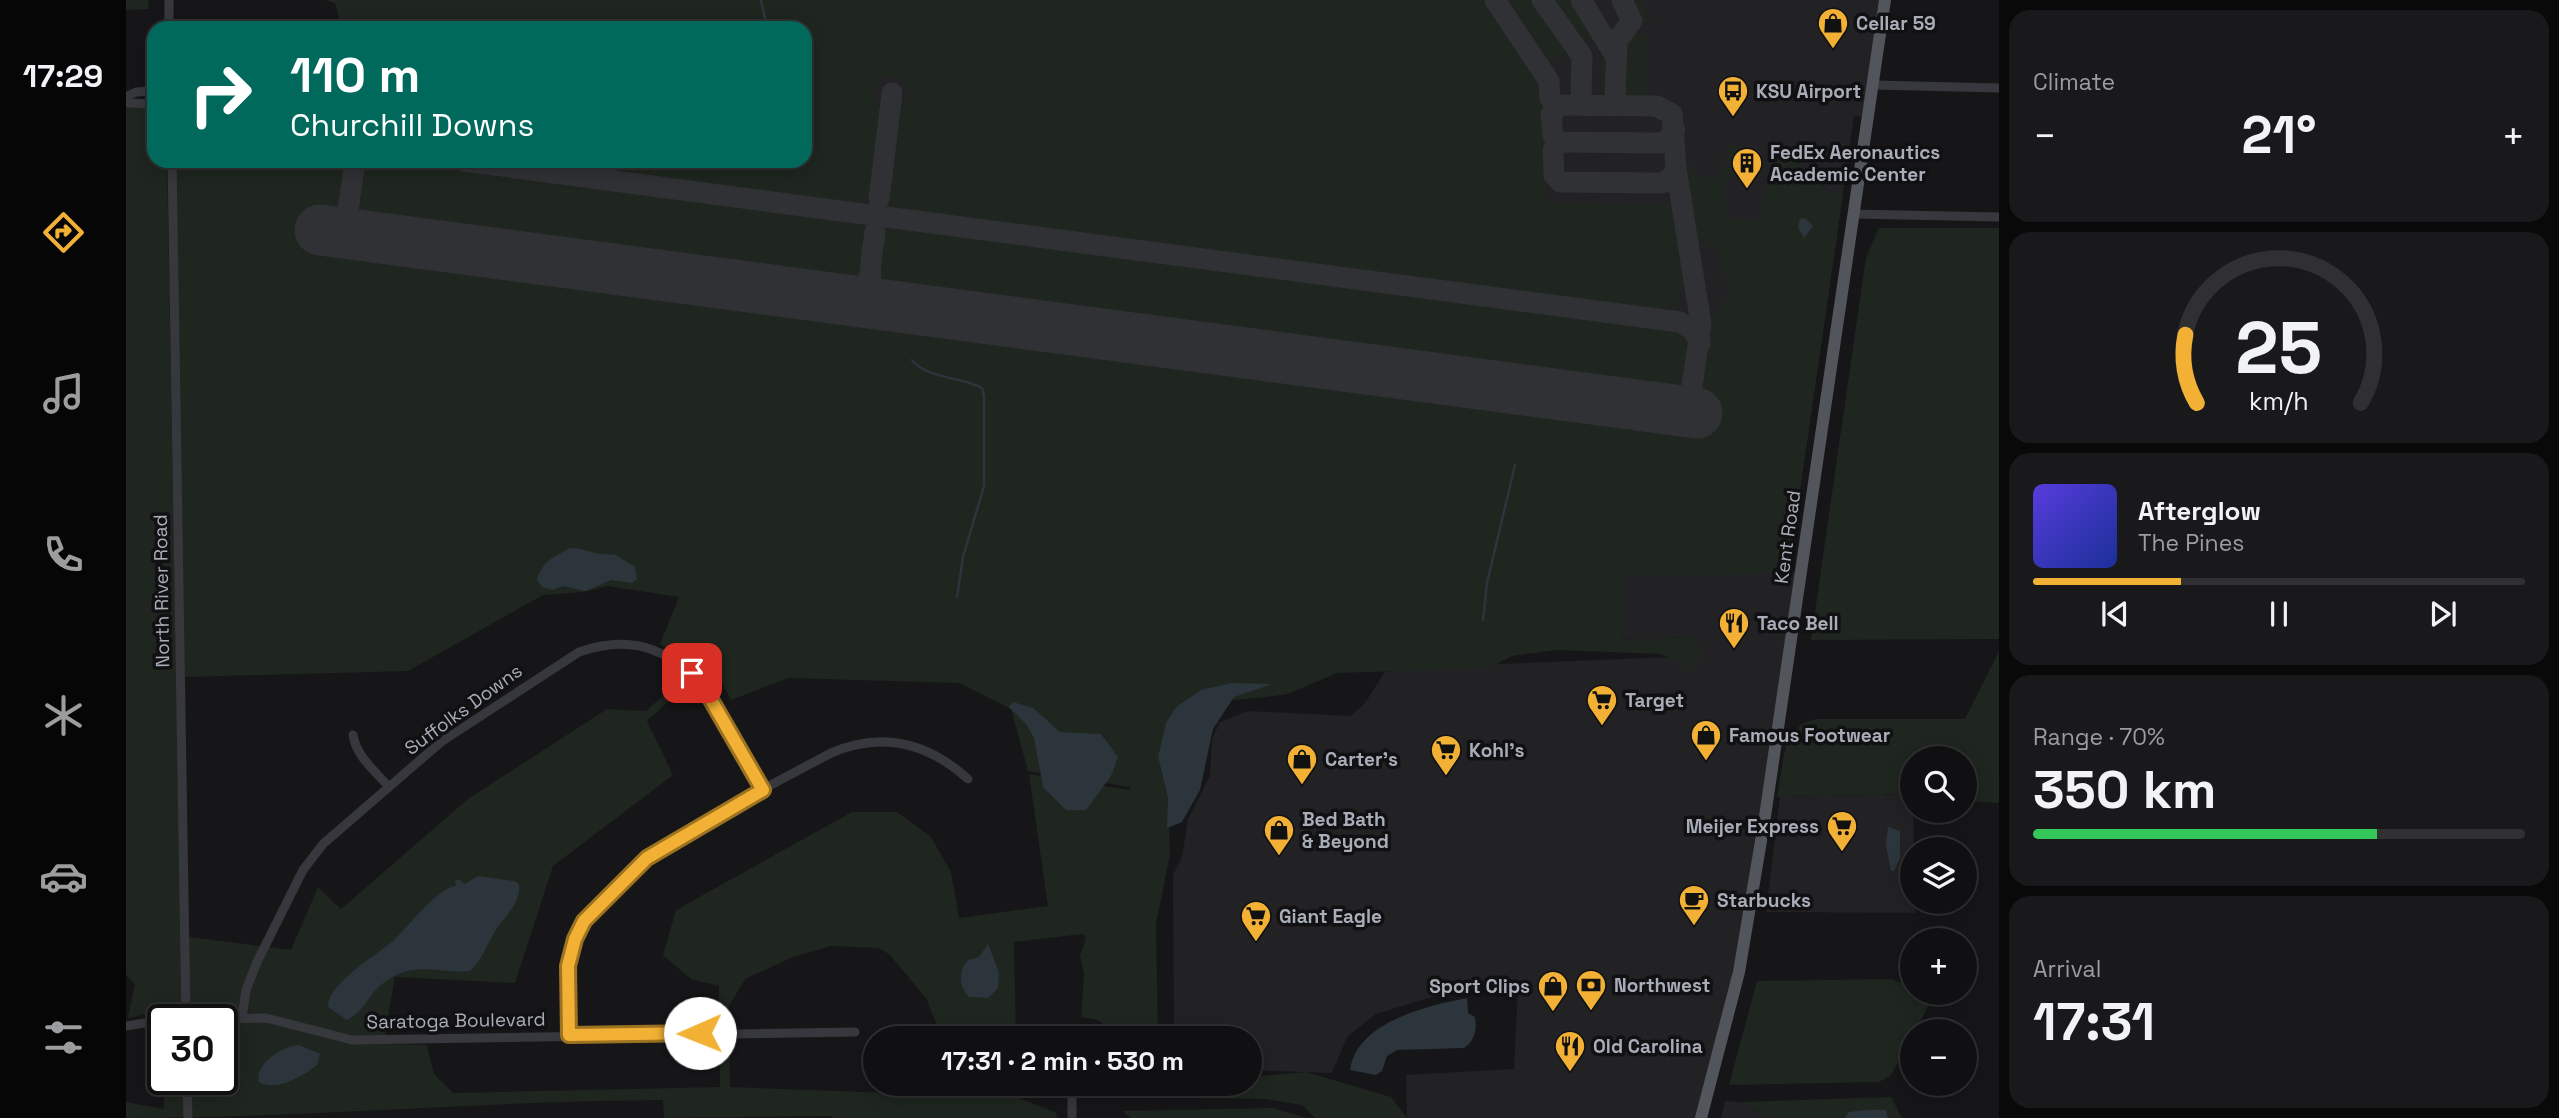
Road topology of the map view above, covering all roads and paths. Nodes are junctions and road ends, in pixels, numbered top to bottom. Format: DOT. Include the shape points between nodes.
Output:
graph roads {
  1 [pos="169,0"];
  2 [pos="1885,0"];
  3 [pos="169,21"];
  4 [pos="1873,85"];
  5 [pos="1999,88"];
  6 [pos="147,91"];
  7 [pos="126,97"];
  8 [pos="126,103"];
  9 [pos="147,104"];
  10 [pos="172,168"];
  11 [pos="1853,214"];
  12 [pos="1999,217"];
  13 [pos="354,735"];
  14 [pos="968,779"];
  15 [pos="388,787"];
  16 [pos="763,790"];
  17 [pos="186,1004"];
  18 [pos="238,1018"];
  19 [pos="242,1018"];
  20 [pos="147,1023"];
  21 [pos="126,1026"];
  22 [pos="855,1032"];
  23 [pos="569,1035"];
  24 [pos="187,1095"];
  25 [pos="1072,1097"];
  26 [pos="188,1118"];
  27 [pos="1072,1118"];
  28 [pos="1701,1118"];
  1 -- 3 [label="street"];
  2 -- 4 [label="main road, Kent Road"];
  4 -- 5 [label="street"];
  4 -- 11 [label="main road, Kent Road"];
  6 -- 7 [label="street"];
  8 -- 9 [label="street"];
  10 -- 17 [label="street, North River Road"];
  11 -- 12 [label="street"];
  11 -- 28 [label="main road, Kent Road" via="1739,972"];
  13 -- 15 [label="street" via="355,746"];
  14 -- 16 [label="street" via="923,748 872,741 831,752"];
  15 -- 16 [label="street, Suffolks Downs" via="441,742 567,658 620,644 660,652 692,673"];
  15 -- 19 [label="street, Suffolks Downs" via="307,863 250,977"];
  16 -- 23 [label="street" via="647,858 584,921 568,966"];
  18 -- 19 [label="street, Saratoga Boulevard"];
  19 -- 23 [label="street, Saratoga Boulevard" via="281,1020 352,1040"];
  20 -- 21 [label="street, Saratoga Boulevard"];
  22 -- 23 [label="street, Saratoga Boulevard"];
  24 -- 26 [label="street"];
  25 -- 27 [label="street"];
}
